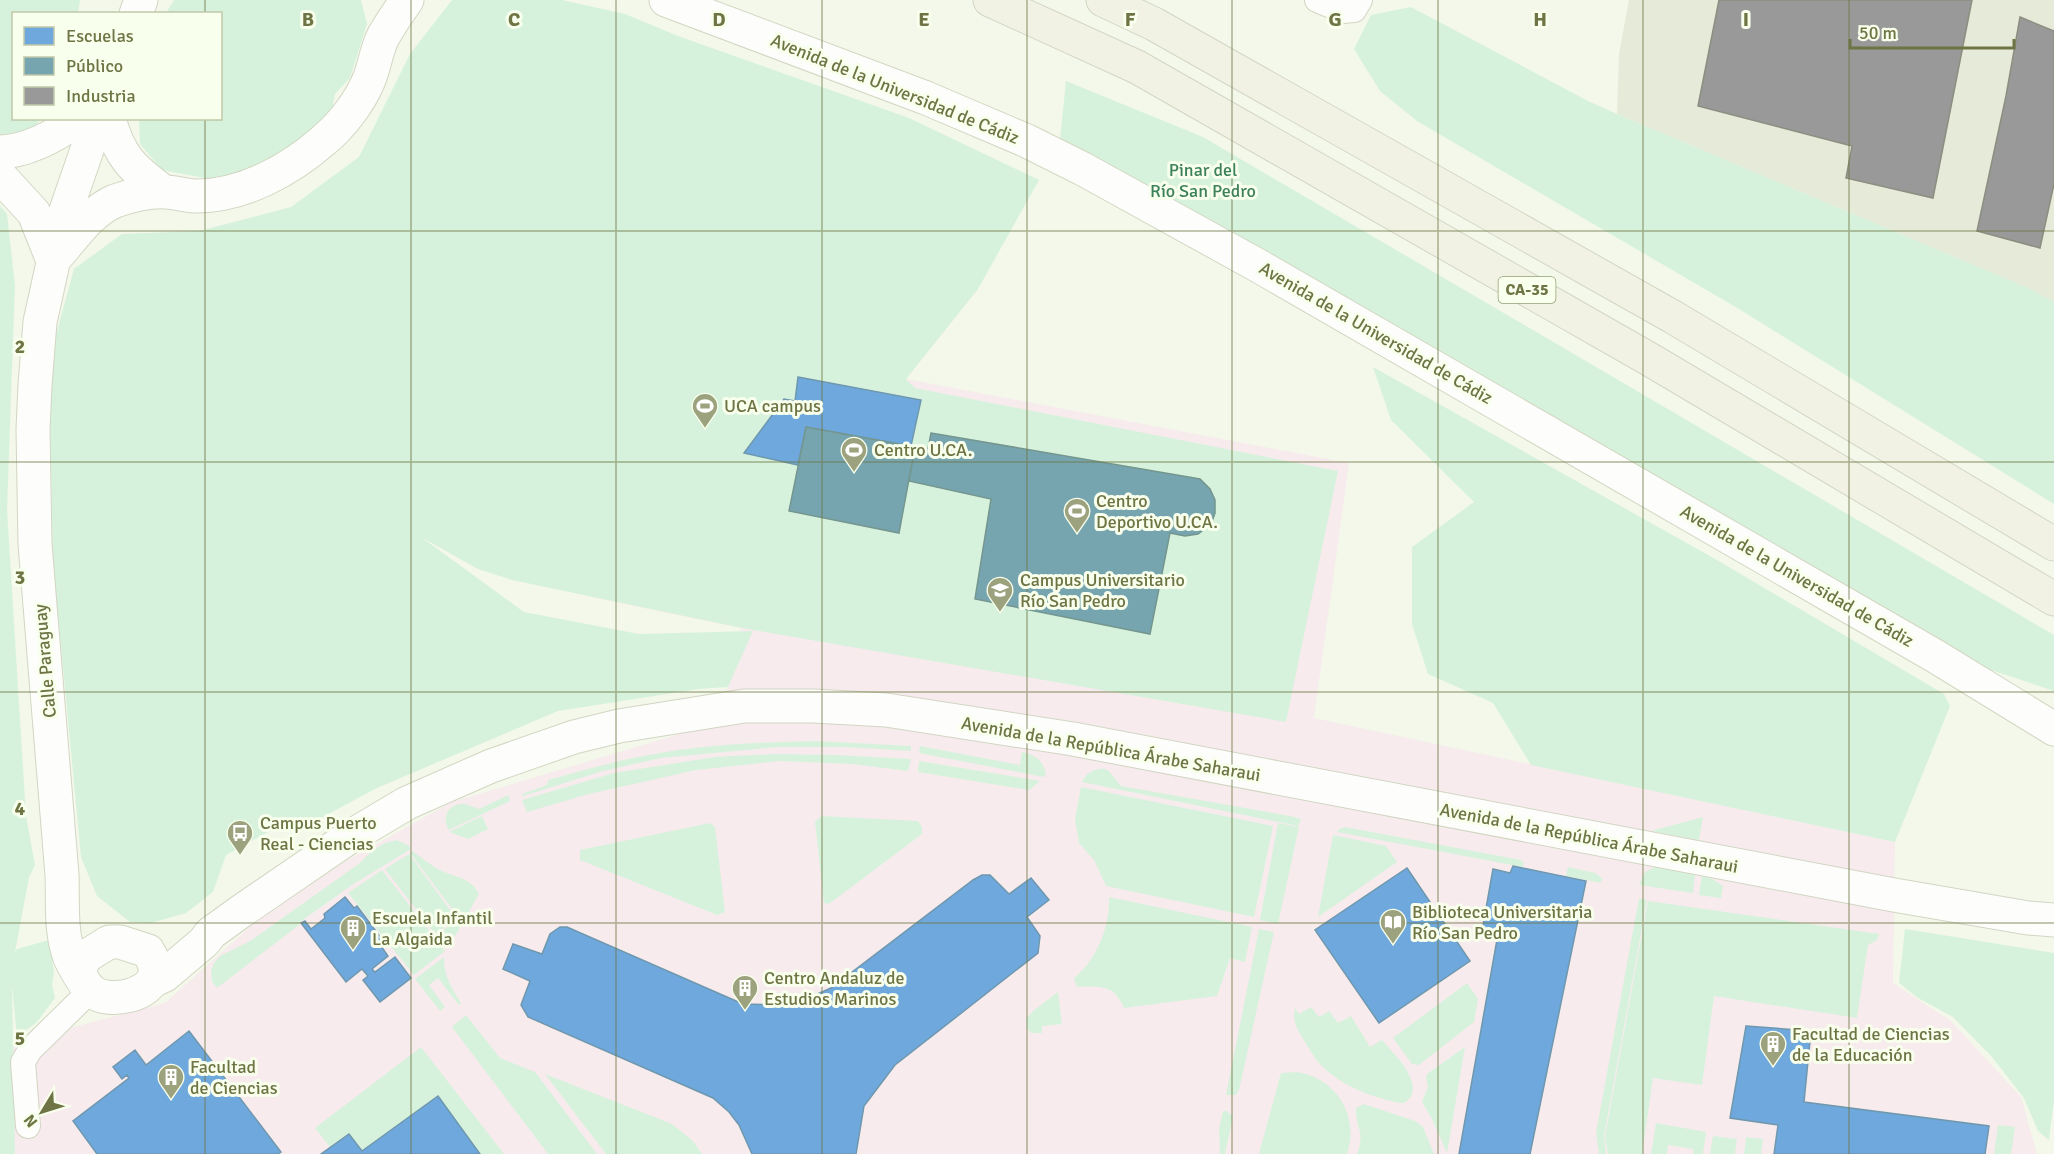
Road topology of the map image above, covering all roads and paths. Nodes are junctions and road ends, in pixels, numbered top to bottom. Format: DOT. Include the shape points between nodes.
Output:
graph roads {
  1 [pos="380,0"];
  2 [pos="407,0"];
  3 [pos="666,0"];
  4 [pos="990,0"];
  5 [pos="1103,0"];
  6 [pos="1317,0"];
  7 [pos="1360,0"];
  8 [pos="383,36"];
  9 [pos="77,120"];
  10 [pos="97,120"];
  11 [pos="110,120"];
  12 [pos="0,152"];
  13 [pos="0,176"];
  14 [pos="164,192"];
  15 [pos="53,261"];
  16 [pos="2054,544"];
  17 [pos="2054,599"];
  18 [pos="2016,706"];
  19 [pos="2054,729"];
  20 [pos="2054,735"];
  21 [pos="62,882"];
  22 [pos="2054,920"];
  23 [pos="109,942"];
  24 [pos="150,966"];
  25 [pos="85,981"];
  26 [pos="28,1126"];
  1 -- 8 [label="street"];
  2 -- 8 [label="street"];
  3 -- 18 [label="street, Avenida de la Universidad de Cádiz" via="926,98 1083,169 1288,283"];
  4 -- 17 [label="highway, CA-35" via="1137,68 1649,359"];
  5 -- 16 [label="highway, CA-35" via="1154,24 1652,305"];
  6 -- 7 [label="street" via="1342,11 1354,10"];
  8 -- 14 [label="street" via="368,83 348,114 326,139 298,160 230,192 196,196"];
  9 -- 12 [label="street" via="31,146"];
  10 -- 15 [label="street" via="62,222"];
  11 -- 14 [label="street" via="123,156"];
  13 -- 15 [label="street" via="34,213"];
  14 -- 15 [label="street" via="114,202 80,229"];
  15 -- 21 [label="street, Calle Paraguay" via="40,322 33,429 35,544"];
  18 -- 19 [label="street, Avenida de la Universidad de Cádiz"];
  18 -- 20 [label="street"];
  21 -- 23 [label="street" via="82,916"];
  21 -- 25 [label="street" via="65,937 71,958"];
  22 -- 24 [label="street, Avenida de la República Árabe Saharaui" via="1884,893 1073,739 886,710 744,706 574,737 455,781 407,803 348,838 211,933 169,947"];
  23 -- 24 [label="street" via="126,943"];
  23 -- 25 [label="street" via="85,957"];
  24 -- 25 [label="street" via="135,993 117,998 106,998"];
  25 -- 26 [label="street" via="23,1062"];
}
